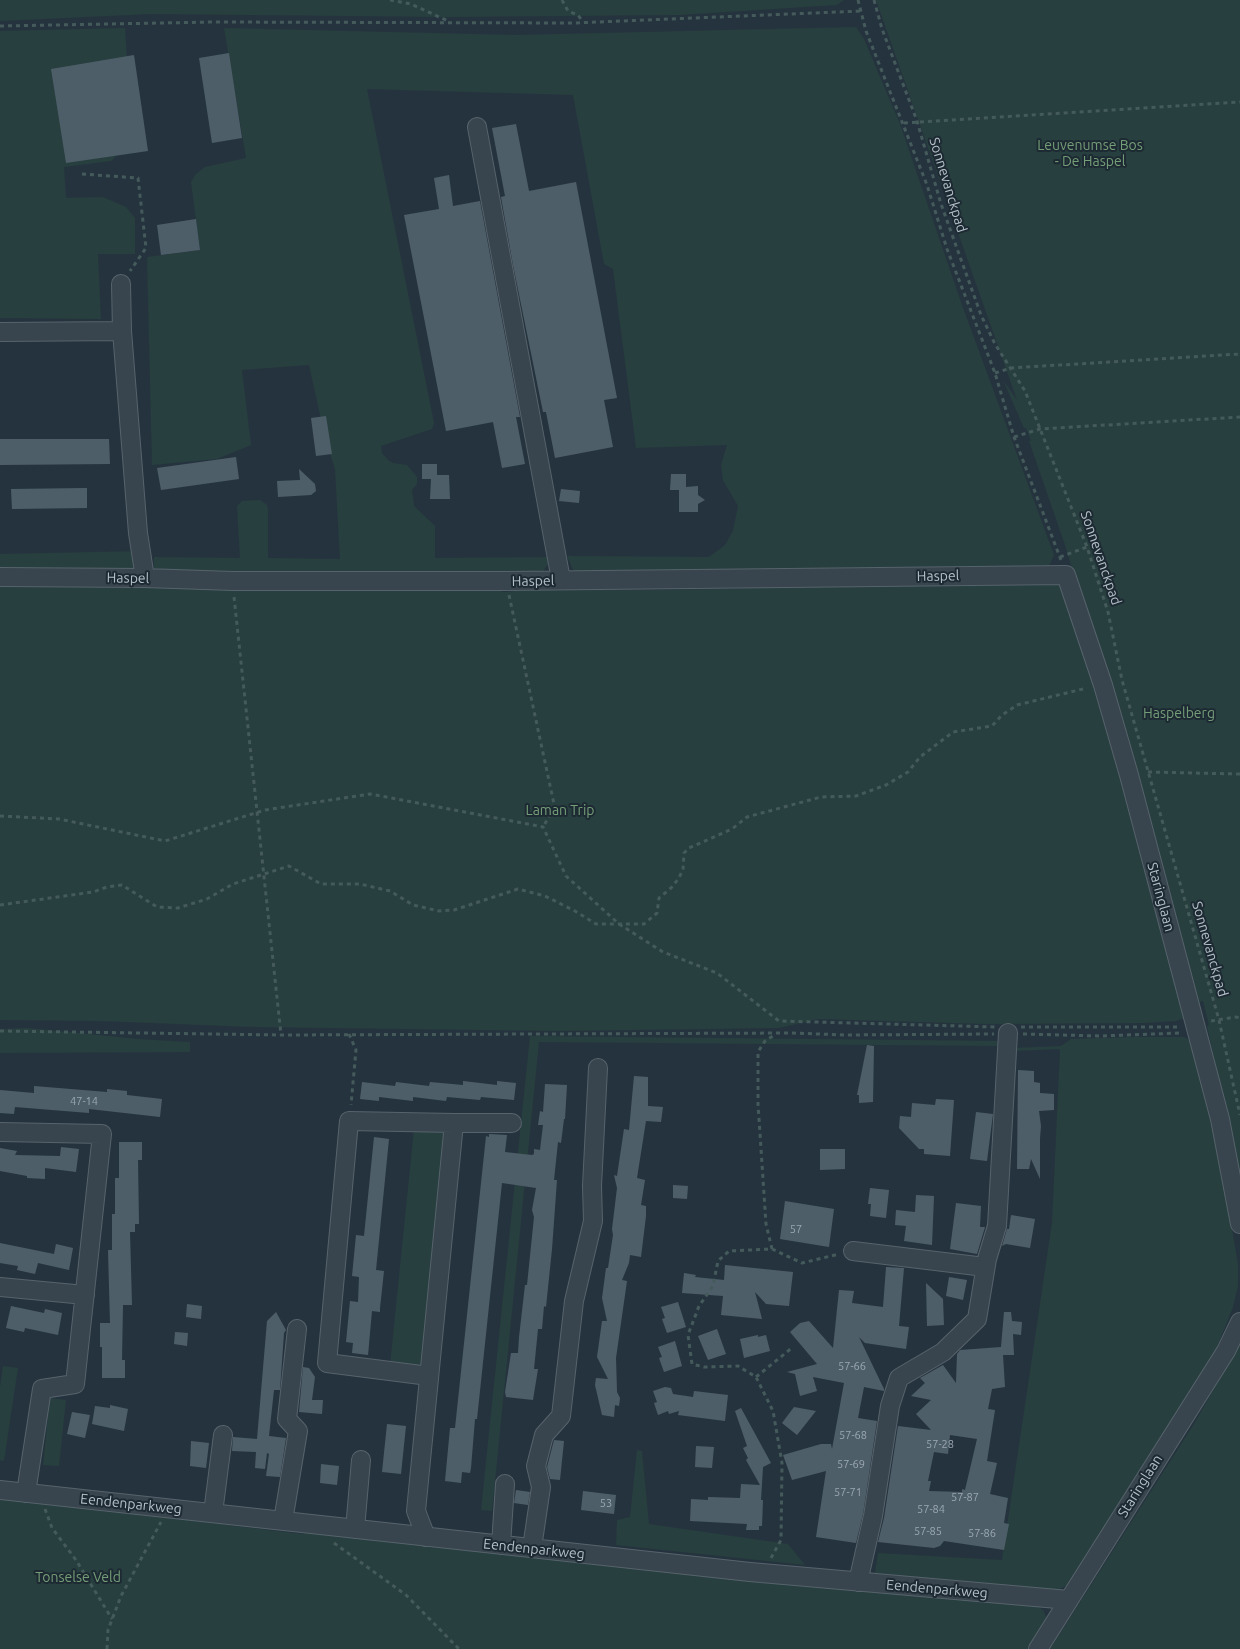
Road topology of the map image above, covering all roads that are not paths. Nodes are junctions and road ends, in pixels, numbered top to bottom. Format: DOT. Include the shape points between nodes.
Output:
graph roads {
  1 [pos="477,127"];
  2 [pos="121,284"];
  3 [pos="122,331"];
  4 [pos="0,332"];
  5 [pos="1066,575"];
  6 [pos="0,576"];
  7 [pos="145,578"];
  8 [pos="561,580"];
  9 [pos="1008,1029"];
  10 [pos="598,1068"];
  11 [pos="454,1123"];
  12 [pos="512,1123"];
  13 [pos="0,1132"];
  14 [pos="1240,1224"];
  15 [pos="853,1251"];
  16 [pos="985,1267"];
  17 [pos="0,1287"];
  18 [pos="84,1295"];
  19 [pos="1240,1322"];
  20 [pos="297,1329"];
  21 [pos="429,1376"];
  22 [pos="223,1436"];
  23 [pos="362,1460"];
  24 [pos="505,1484"];
  25 [pos="0,1490"];
  26 [pos="33,1494"];
  27 [pos="213,1513"];
  28 [pos="284,1521"];
  29 [pos="355,1529"];
  30 [pos="426,1537"];
  31 [pos="501,1545"];
  32 [pos="532,1548"];
  33 [pos="858,1582"];
  34 [pos="1069,1600"];
  35 [pos="1038,1649"];
  1 -- 8 [label="street"];
  2 -- 3 [label="street"];
  3 -- 4 [label="street"];
  3 -- 7 [label="street" via="138,533"];
  5 -- 8 [label="street, Haspel"];
  5 -- 14 [label="street, Staringlaan" via="1103,685 1196,1028 1220,1118"];
  6 -- 7 [label="street, Haspel"];
  7 -- 8 [label="street, Haspel" via="233,581"];
  9 -- 16 [label="street" via="997,1226"];
  10 -- 32 [label="street" via="592,1167 593,1221 574,1301 561,1416 544,1435 536,1466 541,1487"];
  11 -- 12 [label="street"];
  11 -- 21 [label="street"];
  11 -- 21 [label="street" via="349,1121 327,1363"];
  13 -- 18 [label="street" via="102,1134"];
  15 -- 16 [label="street"];
  16 -- 33 [label="street" via="977,1318 943,1352 899,1378 890,1406 873,1516"];
  17 -- 18 [label="street"];
  18 -- 26 [label="street" via="75,1384 42,1389"];
  19 -- 34 [label="street, Staringlaan" via="1226,1351"];
  20 -- 28 [label="street" via="286,1419 298,1430"];
  21 -- 30 [label="street" via="416,1511"];
  22 -- 27 [label="street"];
  23 -- 29 [label="street"];
  24 -- 31 [label="street"];
  25 -- 26 [label="street, Eendenparkweg"];
  26 -- 27 [label="street, Eendenparkweg"];
  27 -- 28 [label="street, Eendenparkweg"];
  28 -- 29 [label="street, Eendenparkweg"];
  29 -- 30 [label="street, Eendenparkweg"];
  30 -- 31 [label="street, Eendenparkweg"];
  31 -- 32 [label="street, Eendenparkweg"];
  32 -- 33 [label="street, Eendenparkweg"];
  33 -- 34 [label="street, Eendenparkweg"];
  34 -- 35 [label="street, Staringlaan"];
}
